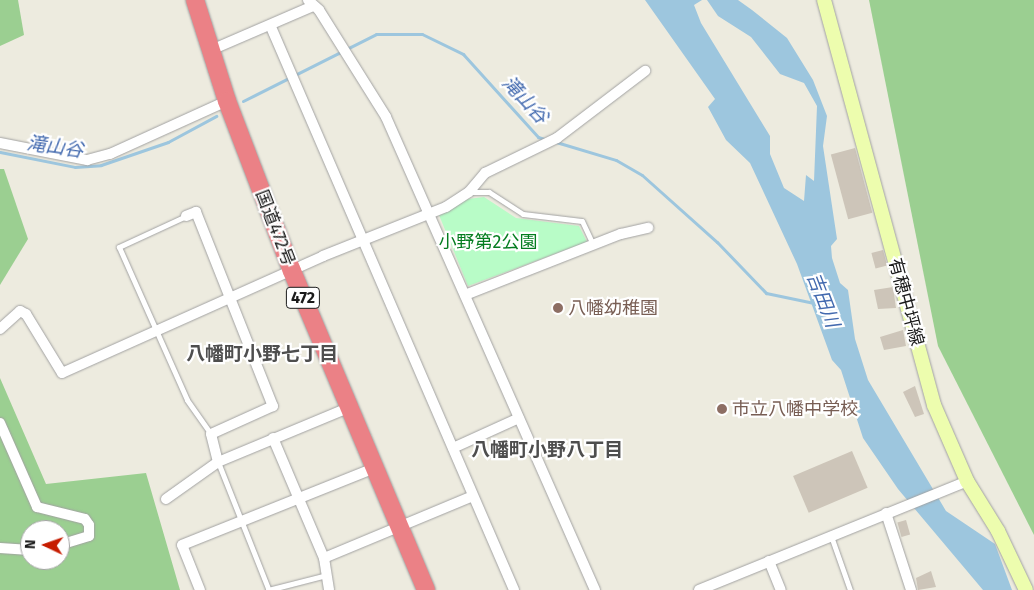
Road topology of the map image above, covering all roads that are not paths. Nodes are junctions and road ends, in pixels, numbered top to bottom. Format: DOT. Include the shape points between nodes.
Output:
graph roads {
  1 [pos="195,0"];
  2 [pos="824,0"];
  3 [pos="309,3"];
  4 [pos="271,27"];
  5 [pos="212,50"];
  6 [pos="645,71"];
  7 [pos="227,102"];
  8 [pos="0,143"];
  9 [pos="469,192"];
  10 [pos="431,213"];
  11 [pos="186,216"];
  12 [pos="648,228"];
  13 [pos="364,242"];
  14 [pos="592,245"];
  15 [pos="292,271"];
  16 [pos="464,295"];
  17 [pos="230,298"];
  18 [pos="0,329"];
  19 [pos="155,331"];
  20 [pos="350,407"];
  21 [pos="519,418"];
  22 [pos="0,423"];
  23 [pos="211,434"];
  24 [pos="273,438"];
  25 [pos="453,448"];
  26 [pos="218,462"];
  27 [pos="375,468"];
  28 [pos="963,482"];
  29 [pos="473,496"];
  30 [pos="166,499"];
  31 [pos="297,500"];
  32 [pos="886,513"];
  33 [pos="239,521"];
  34 [pos="400,527"];
  35 [pos="831,535"];
  36 [pos="70,542"];
  37 [pos="0,548"];
  38 [pos="20,549"];
  39 [pos="324,558"];
  40 [pos="769,561"];
  41 [pos="327,574"];
  42 [pos="268,589"];
  43 [pos="200,590"];
  44 [pos="329,590"];
  45 [pos="426,590"];
  46 [pos="514,590"];
  47 [pos="595,590"];
  48 [pos="699,590"];
  49 [pos="781,590"];
  50 [pos="850,590"];
  51 [pos="911,590"];
  52 [pos="1026,590"];
  1 -- 5 [label="highway, 国道472号 / 472"];
  2 -- 28 [label="main road, 有穂中坪線" via="934,405"];
  3 -- 4 [label="street"];
  3 -- 10 [label="street" via="319,10 386,117"];
  4 -- 5 [label="street"];
  4 -- 13 [label="street"];
  5 -- 7 [label="highway, 国道472号 / 472"];
  6 -- 9 [label="street" via="557,138 485,173"];
  7 -- 8 [label="street" via="110,154 87,160"];
  7 -- 15 [label="highway, 国道472号 / 472"];
  9 -- 10 [label="street"];
  9 -- 14 [label="lane" via="488,192 523,214 582,222"];
  10 -- 13 [label="street"];
  10 -- 16 [label="street"];
  11 -- 17 [label="street" via="196,212"];
  11 -- 19 [label="lane" via="119,247"];
  12 -- 14 [label="street"];
  13 -- 15 [label="street"];
  13 -- 25 [label="street"];
  14 -- 16 [label="street"];
  15 -- 17 [label="street"];
  15 -- 20 [label="highway, 国道472号 / 472"];
  16 -- 21 [label="street"];
  17 -- 19 [label="street"];
  17 -- 23 [label="street" via="272,406"];
  18 -- 19 [label="street" via="20,311 26,314 62,374"];
  19 -- 23 [label="lane" via="186,400"];
  20 -- 24 [label="street"];
  20 -- 27 [label="highway, 国道472号 / 472"];
  21 -- 25 [label="street"];
  21 -- 47 [label="street"];
  22 -- 36 [label="street" via="38,507 85,519 90,525 89,536"];
  23 -- 26 [label="street"];
  24 -- 26 [label="street"];
  24 -- 31 [label="street"];
  25 -- 29 [label="street"];
  26 -- 30 [label="street"];
  26 -- 33 [label="lane"];
  27 -- 31 [label="street"];
  27 -- 34 [label="highway, 国道472号 / 472"];
  28 -- 32 [label="street"];
  28 -- 52 [label="main road, 有穂中坪線" via="998,531"];
  29 -- 34 [label="street"];
  29 -- 46 [label="street"];
  31 -- 33 [label="street"];
  31 -- 39 [label="street"];
  32 -- 35 [label="street"];
  32 -- 51 [label="street"];
  33 -- 42 [label="lane"];
  33 -- 43 [label="street" via="182,545"];
  34 -- 39 [label="street"];
  34 -- 45 [label="highway, 国道472号 / 472"];
  35 -- 40 [label="street"];
  35 -- 50 [label="lane"];
  37 -- 38 [label="street"];
  39 -- 41 [label="street"];
  40 -- 48 [label="street"];
  40 -- 49 [label="street"];
  41 -- 42 [label="lane"];
  41 -- 44 [label="street"];
}
